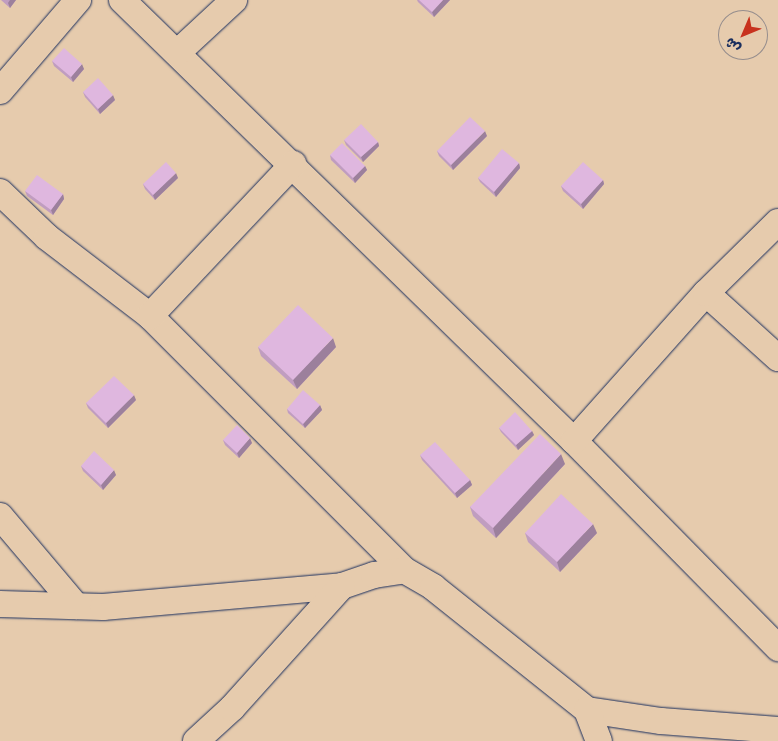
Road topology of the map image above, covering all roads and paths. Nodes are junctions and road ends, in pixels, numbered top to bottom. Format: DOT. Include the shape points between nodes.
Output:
graph roads {
  1 [pos="78,0"];
  2 [pos="122,0"];
  3 [pos="234,0"];
  4 [pos="177,53"];
  5 [pos="0,91"];
  6 [pos="293,164"];
  7 [pos="0,192"];
  8 [pos="778,222"];
  9 [pos="706,293"];
  10 [pos="150,316"];
  11 [pos="778,358"];
  12 [pos="574,441"];
  13 [pos="0,516"];
  14 [pos="404,570"];
  15 [pos="342,586"];
  16 [pos="0,604"];
  17 [pos="76,606"];
  18 [pos="778,648"];
  19 [pos="587,710"];
  20 [pos="778,730"];
  21 [pos="211,736"];
  22 [pos="599,741"];
  1 -- 5 [label="street"];
  2 -- 4 [label="street"];
  3 -- 4 [label="street"];
  4 -- 6 [label="street"];
  6 -- 10 [label="street"];
  6 -- 12 [label="street"];
  7 -- 10 [label="street" via="47,237"];
  8 -- 9 [label="street"];
  9 -- 11 [label="street"];
  9 -- 12 [label="street"];
  10 -- 14 [label="street"];
  12 -- 18 [label="street"];
  13 -- 17 [label="street"];
  14 -- 15 [label="street" via="374,575"];
  14 -- 19 [label="street" via="433,587"];
  15 -- 17 [label="street"];
  15 -- 21 [label="street" via="232,708"];
  16 -- 17 [label="street"];
  19 -- 20 [label="street" via="661,721"];
  19 -- 22 [label="street"];
}
